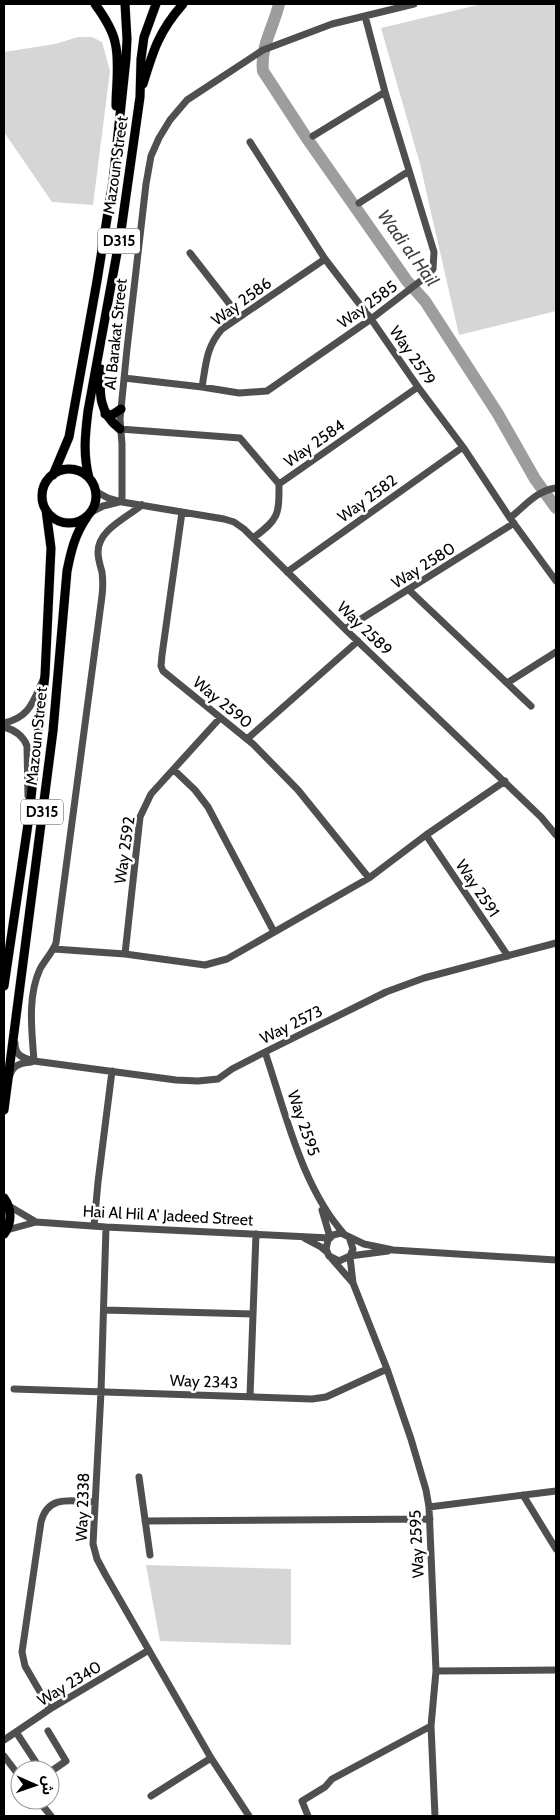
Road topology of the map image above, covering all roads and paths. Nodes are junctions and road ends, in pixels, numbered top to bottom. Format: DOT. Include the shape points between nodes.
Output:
graph roads {
  1 [pos="95,4"];
  2 [pos="125,4"];
  3 [pos="156,4"];
  4 [pos="183,4"];
  5 [pos="414,4"];
  6 [pos="365,16"];
  7 [pos="385,92"];
  8 [pos="140,96"];
  9 [pos="118,130"];
  10 [pos="313,136"];
  11 [pos="250,142"];
  12 [pos="409,172"];
  13 [pos="359,203"];
  14 [pos="190,253"];
  15 [pos="326,259"];
  16 [pos="239,316"];
  17 [pos="371,319"];
  18 [pos="104,328"];
  19 [pos="124,378"];
  20 [pos="202,386"];
  21 [pos="418,387"];
  22 [pos="121,409"];
  23 [pos="105,414"];
  24 [pos="120,429"];
  25 [pos="463,446"];
  26 [pos="53,475"];
  27 [pos="89,478"];
  28 [pos="279,484"];
  29 [pos="556,488"];
  30 [pos="96,490"];
  31 [pos="122,502"];
  32 [pos="142,505"];
  33 [pos="46,510"];
  34 [pos="182,512"];
  35 [pos="89,515"];
  36 [pos="512,520"];
  37 [pos="253,538"];
  38 [pos="287,572"];
  39 [pos="556,580"];
  40 [pos="409,590"];
  41 [pos="346,629"];
  42 [pos="358,641"];
  43 [pos="556,652"];
  44 [pos="45,675"];
  45 [pos="507,683"];
  46 [pos="531,706"];
  47 [pos="220,718"];
  48 [pos="4,725"];
  49 [pos="247,739"];
  50 [pos="174,770"];
  51 [pos="505,781"];
  52 [pos="28,824"];
  53 [pos="426,835"];
  54 [pos="556,835"];
  55 [pos="369,878"];
  56 [pos="274,932"];
  57 [pos="556,943"];
  58 [pos="54,950"];
  59 [pos="125,954"];
  60 [pos="508,956"];
  61 [pos="4,986"];
  62 [pos="15,1026"];
  63 [pos="266,1052"];
  64 [pos="34,1062"];
  65 [pos="112,1071"];
  66 [pos="7,1084"];
  67 [pos="4,1110"];
  68 [pos="5,1200"];
  69 [pos="320,1202"];
  70 [pos="36,1222"];
  71 [pos="326,1222"];
  72 [pos="94,1226"];
  73 [pos="106,1227"];
  74 [pos="5,1232"];
  75 [pos="256,1234"];
  76 [pos="299,1236"];
  77 [pos="312,1236"];
  78 [pos="347,1236"];
  79 [pos="330,1237"];
  80 [pos="393,1250"];
  81 [pos="326,1252"];
  82 [pos="365,1255"];
  83 [pos="350,1256"];
  84 [pos="332,1259"];
  85 [pos="556,1260"];
  86 [pos="352,1269"];
  87 [pos="353,1283"];
  88 [pos="104,1310"];
  89 [pos="253,1314"];
  90 [pos="387,1369"];
  91 [pos="14,1389"];
  92 [pos="101,1392"];
  93 [pos="250,1396"];
  94 [pos="139,1476"];
  95 [pos="556,1490"];
  96 [pos="523,1495"];
  97 [pos="95,1502"];
  98 [pos="429,1507"];
  99 [pos="430,1519"];
  100 [pos="145,1521"];
  101 [pos="556,1549"];
  102 [pos="150,1555"];
  103 [pos="149,1650"];
  104 [pos="556,1670"];
  105 [pos="436,1671"];
  106 [pos="50,1710"];
  107 [pos="431,1726"];
  108 [pos="48,1731"];
  109 [pos="16,1732"];
  110 [pos="4,1740"];
  111 [pos="211,1758"];
  112 [pos="34,1760"];
  113 [pos="60,1765"];
  114 [pos="151,1796"];
  115 [pos="249,1816"];
  116 [pos="308,1816"];
  117 [pos="435,1816"];
  1 -- 9 [label="main road" via="115,42"];
  2 -- 9 [label="main road, Mazoun Street / D315" via="127,40"];
  3 -- 8 [label="main road, Mazoun Street / D315" via="144,37"];
  4 -- 8 [label="main road" via="164,27"];
  5 -- 6 [label="street, Al Barakat Street"];
  6 -- 7 [label="street, Way 2585"];
  6 -- 19 [label="street, Al Barakat Street" via="332,24 263,50 188,100 170,120 151,156 146,184"];
  7 -- 10 [label="street"];
  7 -- 12 [label="street, Way 2585"];
  8 -- 18 [label="main road, Mazoun Street / D315"];
  9 -- 26 [label="main road, Mazoun Street / D315" via="113,181 72,423 67,444"];
  11 -- 15 [label="street, Way 2579"];
  12 -- 13 [label="street"];
  12 -- 17 [label="street, Way 2585" via="434,252 432,269"];
  14 -- 16 [label="street"];
  15 -- 16 [label="street, Way 2586"];
  15 -- 17 [label="street, Way 2579"];
  16 -- 20 [label="street, Way 2586" via="213,339"];
  17 -- 20 [label="street, Way 2585" via="267,391 239,393"];
  17 -- 21 [label="street, Way 2579"];
  18 -- 23 [label="main road" via="100,384"];
  18 -- 27 [label="main road, Mazoun Street / D315" via="84,440"];
  19 -- 20 [label="street, Way 2585"];
  19 -- 22 [label="street, Al Barakat Street"];
  21 -- 25 [label="street, Way 2579"];
  21 -- 28 [label="street, Way 2584"];
  22 -- 23 [label="main road" via="112,415"];
  22 -- 24 [label="street, Al Barakat Street"];
  23 -- 24 [label="main road"];
  24 -- 28 [label="street" via="240,438"];
  24 -- 31 [label="street, Al Barakat Street"];
  25 -- 36 [label="street, Way 2579"];
  25 -- 38 [label="street, Way 2582"];
  26 -- 27 [label="main road" via="76,470"];
  26 -- 33 [label="main road, D315" via="44,488"];
  27 -- 30 [label="main road, D315"];
  28 -- 37 [label="street, Way 2584" via="276,517"];
  29 -- 36 [label="street, Way 2580" via="530,499"];
  30 -- 31 [label="street, Way 2589"];
  30 -- 35 [label="main road, D315" via="95,506"];
  31 -- 32 [label="street, Way 2589"];
  31 -- 35 [label="street, Way 2589" via="109,504"];
  32 -- 34 [label="street, Way 2589"];
  32 -- 58 [label="street" via="104,533 99,542 102,596"];
  33 -- 35 [label="main road" via="52,517 68,523 79,522"];
  33 -- 44 [label="main road, Mazoun Street / D315" via="50,548"];
  34 -- 37 [label="street, Way 2589" via="234,522"];
  34 -- 47 [label="street, Way 2590" via="161,666 167,675"];
  35 -- 62 [label="main road, Mazoun Street / D315" via="78,531 67,571 53,731"];
  36 -- 39 [label="street, Way 2579"];
  36 -- 40 [label="street, Way 2580"];
  37 -- 38 [label="street, Way 2589"];
  38 -- 41 [label="street, Way 2589"];
  40 -- 41 [label="street, Way 2580"];
  40 -- 45 [label="street"];
  41 -- 42 [label="street, Way 2589"];
  42 -- 49 [label="street"];
  42 -- 51 [label="street, Way 2589"];
  43 -- 45 [label="street"];
  44 -- 48 [label="street" via="30,708 18,719"];
  44 -- 52 [label="main road, Mazoun Street / D315"];
  45 -- 46 [label="street"];
  47 -- 49 [label="street, Way 2590"];
  47 -- 50 [label="street, Way 2592"];
  48 -- 52 [label="street" via="19,733 27,746"];
  49 -- 55 [label="street, Way 2590" via="298,790"];
  50 -- 56 [label="street" via="208,807"];
  50 -- 59 [label="street, Way 2592" via="151,794 140,817"];
  51 -- 53 [label="street"];
  51 -- 54 [label="street, Way 2589"];
  52 -- 61 [label="main road, Mazoun Street / D315"];
  53 -- 55 [label="street"];
  53 -- 60 [label="street, Way 2591"];
  55 -- 56 [label="street"];
  56 -- 59 [label="street" via="226,959 205,965"];
  57 -- 60 [label="street, Way 2573"];
  58 -- 59 [label="street"];
  58 -- 64 [label="street" via="40,970 36,983 32,1016"];
  60 -- 63 [label="street, Way 2573" via="424,978 386,992"];
  62 -- 64 [label="street" via="15,1050 21,1058"];
  62 -- 66 [label="main road, Mazoun Street / D315"];
  63 -- 65 [label="street, Way 2573" via="218,1079 198,1081"];
  63 -- 69 [label="street, Way 2595" via="300,1154"];
  64 -- 65 [label="street, Way 2573"];
  64 -- 66 [label="street" via="12,1069"];
  65 -- 72 [label="street"];
  66 -- 67 [label="main road, Mazoun Street / D315"];
  68 -- 70 [label="street, Hai Al Hil A' Jadeed Street"];
  68 -- 74 [label="main road" via="11,1214"];
  69 -- 71 [label="street, Way 2595"];
  69 -- 78 [label="street, Way 2595"];
  70 -- 72 [label="street, Hai Al Hil A' Jadeed Street"];
  70 -- 74 [label="street, Hai Al Hil A' Jadeed Street"];
  71 -- 77 [label="street" via="324,1230"];
  71 -- 79 [label="street, Way 2595"];
  72 -- 73 [label="street, Hai Al Hil A' Jadeed Street"];
  73 -- 75 [label="street, Hai Al Hil A' Jadeed Street"];
  73 -- 88 [label="street, Way 2338"];
  75 -- 76 [label="street, Hai Al Hil A' Jadeed Street"];
  75 -- 89 [label="street"];
  76 -- 77 [label="street, Hai Al Hil A' Jadeed Street"];
  76 -- 81 [label="street, Hai Al Hil A' Jadeed Street"];
  77 -- 79 [label="street, Hai Al Hil A' Jadeed Street"];
  78 -- 79 [label="street" via="337,1234"];
  78 -- 80 [label="street" via="364,1244"];
  78 -- 83 [label="street" via="353,1244"];
  79 -- 81 [label="street"];
  80 -- 82 [label="street"];
  80 -- 85 [label="street"];
  81 -- 84 [label="street"];
  82 -- 83 [label="street"];
  82 -- 86 [label="street" via="356,1260"];
  83 -- 84 [label="street" via="343,1261"];
  83 -- 86 [label="street, Way 2595"];
  84 -- 87 [label="street, Way 2595"];
  86 -- 87 [label="street, Way 2595"];
  87 -- 90 [label="street, Way 2595"];
  88 -- 89 [label="street"];
  88 -- 92 [label="street, Way 2338"];
  89 -- 93 [label="street"];
  90 -- 93 [label="street, Way 2343" via="326,1397"];
  90 -- 98 [label="street, Way 2595" via="411,1439"];
  91 -- 92 [label="street, Way 2343"];
  92 -- 93 [label="street, Way 2343"];
  92 -- 97 [label="street, Way 2338"];
  94 -- 100 [label="street"];
  95 -- 96 [label="street"];
  96 -- 98 [label="street"];
  96 -- 101 [label="street"];
  97 -- 103 [label="street, Way 2338" via="93,1544 97,1559"];
  97 -- 106 [label="street" via="56,1502 46,1509 40,1522 22,1652 25,1666"];
  98 -- 99 [label="street, Way 2595"];
  99 -- 100 [label="street"];
  99 -- 105 [label="street, Way 2595"];
  100 -- 102 [label="street"];
  103 -- 106 [label="street, Way 2340"];
  103 -- 111 [label="street, Way 2338"];
  104 -- 105 [label="street"];
  105 -- 107 [label="street, Way 2595"];
  106 -- 109 [label="street, Way 2340"];
  107 -- 116 [label="street" via="332,1779 302,1801"];
  107 -- 117 [label="street, Way 2595"];
  108 -- 113 [label="street" via="66,1761"];
  109 -- 110 [label="street, Way 2340"];
  109 -- 112 [label="street"];
  111 -- 114 [label="street"];
  111 -- 115 [label="street, Way 2338"];
}
